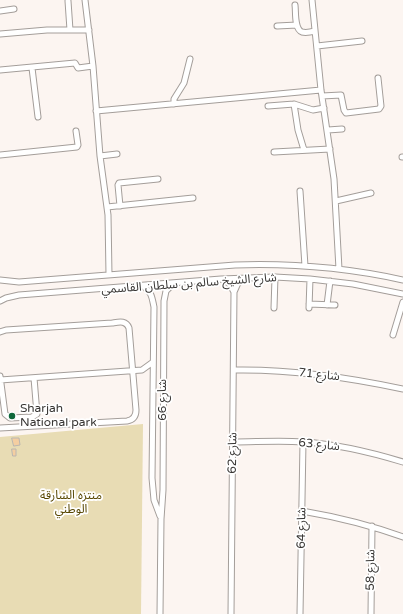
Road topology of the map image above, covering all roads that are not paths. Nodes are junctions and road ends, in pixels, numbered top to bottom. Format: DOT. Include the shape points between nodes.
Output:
graph roads {
  1 [pos="85,0"];
  2 [pos="312,0"];
  3 [pos="68,1"];
  4 [pos="295,5"];
  5 [pos="14,10"];
  6 [pos="0,11"];
  7 [pos="297,25"];
  8 [pos="277,26"];
  9 [pos="70,30"];
  10 [pos="89,30"];
  11 [pos="315,31"];
  12 [pos="0,34"];
  13 [pos="362,41"];
  14 [pos="317,46"];
  15 [pos="190,59"];
  16 [pos="93,66"];
  17 [pos="32,68"];
  18 [pos="0,70"];
  19 [pos="378,78"];
  20 [pos="321,90"];
  21 [pos="322,96"];
  22 [pos="174,104"];
  23 [pos="294,104"];
  24 [pos="268,106"];
  25 [pos="324,108"];
  26 [pos="96,111"];
  27 [pos="38,117"];
  28 [pos="342,129"];
  29 [pos="328,130"];
  30 [pos="76,131"];
  31 [pos="330,149"];
  32 [pos="304,150"];
  33 [pos="274,152"];
  34 [pos="117,154"];
  35 [pos="0,155"];
  36 [pos="100,156"];
  37 [pos="158,179"];
  38 [pos="300,191"];
  39 [pos="371,193"];
  40 [pos="193,198"];
  41 [pos="336,201"];
  42 [pos="120,206"];
  43 [pos="107,207"];
  44 [pos="305,266"];
  45 [pos="339,269"];
  46 [pos="109,275"];
  47 [pos="275,277"];
  48 [pos="245,278"];
  49 [pos="221,279"];
  50 [pos="310,279"];
  51 [pos="0,280"];
  52 [pos="403,280"];
  53 [pos="330,281"];
  54 [pos="174,283"];
  55 [pos="144,286"];
  56 [pos="234,292"];
  57 [pos="403,294"];
  58 [pos="0,301"];
  59 [pos="403,302"];
  60 [pos="328,305"];
  61 [pos="335,305"];
  62 [pos="154,307"];
  63 [pos="274,308"];
  64 [pos="164,318"];
  65 [pos="0,332"];
  66 [pos="393,335"];
  67 [pos="153,362"];
  68 [pos="142,370"];
  69 [pos="234,370"];
  70 [pos="133,371"];
  71 [pos="0,376"];
  72 [pos="34,378"];
  73 [pos="153,378"];
  74 [pos="0,380"];
  75 [pos="403,389"];
  76 [pos="0,428"];
  77 [pos="232,442"];
  78 [pos="303,442"];
  79 [pos="403,462"];
  80 [pos="163,490"];
  81 [pos="153,492"];
  82 [pos="302,511"];
  83 [pos="161,519"];
  84 [pos="372,526"];
  85 [pos="403,537"];
  86 [pos="160,614"];
  87 [pos="231,614"];
  88 [pos="300,614"];
  89 [pos="370,614"];
  1 -- 10 [label="street"];
  2 -- 11 [label="street"];
  3 -- 9 [label="street"];
  4 -- 7 [label="street"];
  5 -- 6 [label="street"];
  7 -- 8 [label="street"];
  7 -- 11 [label="street" via="303,32"];
  9 -- 10 [label="street"];
  9 -- 12 [label="street"];
  10 -- 16 [label="street"];
  11 -- 14 [label="street"];
  13 -- 14 [label="street"];
  14 -- 20 [label="street"];
  15 -- 22 [label="street" via="184,83 175,97"];
  16 -- 17 [label="street" via="78,68 75,63"];
  16 -- 26 [label="street"];
  17 -- 18 [label="street"];
  17 -- 27 [label="street"];
  19 -- 21 [label="street" via="381,106 379,109 346,113 341,95"];
  20 -- 21 [label="street"];
  20 -- 22 [label="street"];
  21 -- 25 [label="street"];
  22 -- 26 [label="street"];
  23 -- 24 [label="street"];
  23 -- 25 [label="street" via="312,109"];
  23 -- 32 [label="street"];
  25 -- 29 [label="street"];
  26 -- 36 [label="street"];
  28 -- 29 [label="street"];
  29 -- 31 [label="street"];
  30 -- 35 [label="street" via="77,148"];
  31 -- 32 [label="street"];
  31 -- 41 [label="street"];
  32 -- 33 [label="street"];
  34 -- 36 [label="street"];
  36 -- 43 [label="street"];
  37 -- 42 [label="street" via="119,183"];
  38 -- 44 [label="street"];
  39 -- 41 [label="street"];
  40 -- 42 [label="street"];
  41 -- 45 [label="street"];
  42 -- 43 [label="street"];
  43 -- 46 [label="street"];
  44 -- 45 [label="street, شارع الشيخ سالم بن سلطان القاسمي"];
  44 -- 46 [label="street, شارع الشيخ سالم بن سلطان القاسمي" via="235,265"];
  45 -- 52 [label="street, شارع الشيخ سالم بن سلطان القاسمي"];
  46 -- 51 [label="street, شارع الشيخ سالم بن سلطان القاسمي" via="19,282"];
  47 -- 48 [label="street, شارع الشيخ سالم بن سلطان القاسمي"];
  47 -- 50 [label="street, شارع الشيخ سالم بن سلطان القاسمي"];
  47 -- 63 [label="street"];
  48 -- 49 [label="street, شارع الشيخ سالم بن سلطان القاسمي"];
  48 -- 56 [label="street" via="238,283"];
  49 -- 54 [label="street, شارع الشيخ سالم بن سلطان القاسمي"];
  49 -- 56 [label="street" via="229,284"];
  50 -- 53 [label="street, شارع الشيخ سالم بن سلطان القاسمي"];
  50 -- 60 [label="street" via="309,306"];
  53 -- 57 [label="street, شارع الشيخ سالم بن سلطان القاسمي"];
  53 -- 60 [label="street"];
  54 -- 55 [label="street, شارع الشيخ سالم بن سلطان القاسمي"];
  54 -- 64 [label="street, شارع 66" via="164,296"];
  55 -- 58 [label="street, شارع الشيخ سالم بن سلطان القاسمي" via="19,295"];
  55 -- 62 [label="street, شارع 66" via="152,295"];
  56 -- 69 [label="street, شارع 62"];
  59 -- 66 [label="street"];
  60 -- 61 [label="street"];
  62 -- 64 [label="street" via="156,304 162,306"];
  62 -- 67 [label="street, شارع 66"];
  64 -- 80 [label="street, شارع 66"];
  65 -- 70 [label="street" via="124,322 129,328"];
  67 -- 68 [label="street"];
  67 -- 73 [label="street, شارع 66"];
  68 -- 70 [label="street"];
  68 -- 73 [label="street"];
  69 -- 75 [label="street, شارع 71" via="327,375"];
  69 -- 77 [label="street, شارع 62"];
  70 -- 72 [label="street"];
  70 -- 76 [label="street" via="136,413 133,419"];
  71 -- 74 [label="street"];
  72 -- 74 [label="street"];
  72 -- 74 [label="street" via="37,412 32,417 6,416"];
  73 -- 81 [label="street, شارع 66"];
  77 -- 78 [label="street, شارع 63"];
  77 -- 87 [label="street, شارع 62"];
  78 -- 79 [label="street, شارع 63" via="338,446"];
  78 -- 82 [label="street, شارع 64"];
  80 -- 81 [label="street" via="158,497"];
  80 -- 83 [label="street, شارع 66"];
  81 -- 83 [label="street, شارع 66"];
  82 -- 84 [label="street"];
  82 -- 88 [label="street, شارع 64"];
  83 -- 86 [label="street, شارع 66"];
  84 -- 85 [label="street"];
  84 -- 89 [label="street, شارع 58"];
}
